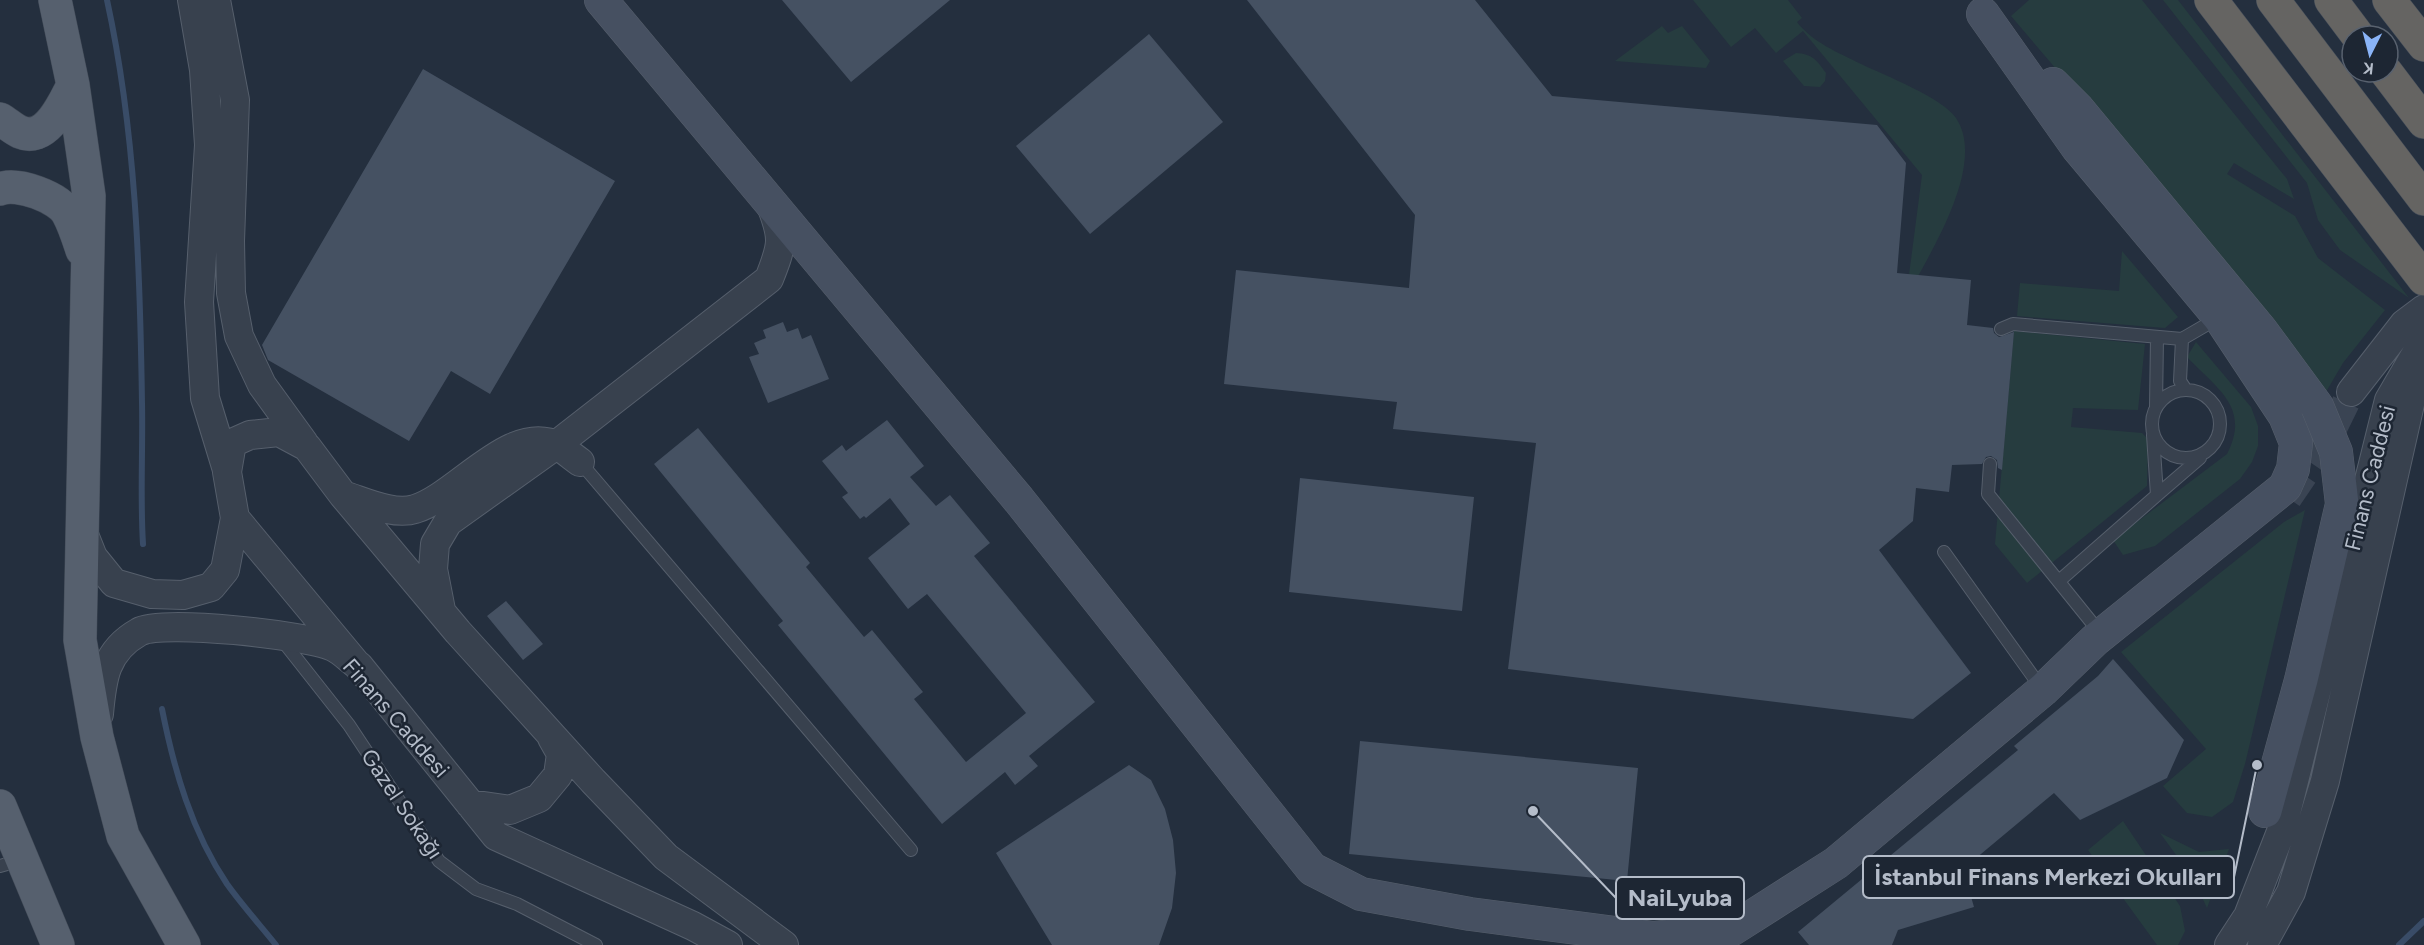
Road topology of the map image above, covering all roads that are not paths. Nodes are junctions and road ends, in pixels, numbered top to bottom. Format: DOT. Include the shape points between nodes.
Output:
graph roads {
  1 [pos="56,0"];
  2 [pos="192,0"];
  3 [pos="216,0"];
  4 [pos="601,0"];
  5 [pos="2211,0"];
  6 [pos="2331,0"];
  7 [pos="2389,0"];
  8 [pos="1976,7"];
  9 [pos="2281,11"];
  10 [pos="2349,24"];
  11 [pos="2424,45"];
  12 [pos="2395,84"];
  13 [pos="73,85"];
  14 [pos="0,118"];
  15 [pos="2424,123"];
  16 [pos="0,189"];
  17 [pos="2424,199"];
  18 [pos="768,200"];
  19 [pos="87,262"];
  20 [pos="2424,279"];
  21 [pos="2424,309"];
  22 [pos="2220,318"];
  23 [pos="2001,329"];
  24 [pos="2157,337"];
  25 [pos="2182,339"];
  26 [pos="2424,340"];
  27 [pos="2186,390"];
  28 [pos="2351,392"];
  29 [pos="2157,407"];
  30 [pos="2152,431"];
  31 [pos="558,443"];
  32 [pos="307,447"];
  33 [pos="2207,452"];
  34 [pos="580,462"];
  35 [pos="1990,464"];
  36 [pos="227,472"];
  37 [pos="343,495"];
  38 [pos="2157,495"];
  39 [pos="2280,511"];
  40 [pos="235,518"];
  41 [pos="83,532"];
  42 [pos="1944,552"];
  43 [pos="2059,582"];
  44 [pos="441,612"];
  45 [pos="277,634"];
  46 [pos="2102,634"];
  47 [pos="358,666"];
  48 [pos="2043,690"];
  49 [pos="550,734"];
  50 [pos="98,737"];
  51 [pos="470,804"];
  52 [pos="0,806"];
  53 [pos="2265,811"];
  54 [pos="911,850"];
  55 [pos="11,863"];
  56 [pos="184,939"];
  57 [pos="58,945"];
  58 [pos="596,945"];
  59 [pos="728,945"];
  60 [pos="783,945"];
  61 [pos="2224,945"];
  62 [pos="2229,945"];
  63 [pos="2262,945"];
  1 -- 13 [label="main road"];
  2 -- 36 [label="street" via="204,70 209,145 199,302 205,398"];
  3 -- 32 [label="street" via="235,100 230,241 231,293 239,336 262,385"];
  4 -- 18 [label="main road"];
  5 -- 20 [label="highway"];
  6 -- 10 [label="highway"];
  7 -- 11 [label="highway"];
  8 -- 22 [label="main road" via="2078,147"];
  8 -- 53 [label="main road" via="2078,109 2261,330 2317,406 2336,452 2342,504 2301,680"];
  9 -- 17 [label="highway"];
  12 -- 15 [label="highway"];
  13 -- 14 [label="main road" via="53,121 38,132 22,133"];
  13 -- 19 [label="main road" via="88,196"];
  16 -- 19 [label="main road" via="7,186 38,192 67,211"];
  18 -- 31 [label="street" via="781,232 769,279"];
  18 -- 48 [label="main road" via="1019,500 1312,869 1361,894 1470,914 1654,938 1731,930 1836,863"];
  19 -- 41 [label="main road"];
  21 -- 28 [label="street" via="2404,324"];
  22 -- 25 [label="lane"];
  22 -- 46 [label="main road" via="2285,416 2296,443 2293,469 2284,488"];
  23 -- 24 [label="lane" via="2013,324"];
  24 -- 25 [label="lane"];
  24 -- 29 [label="lane"];
  25 -- 27 [label="lane" via="2180,381"];
  26 -- 62 [label="street, Finans Caddesi" via="2389,400 2282,829 2248,916"];
  26 -- 63 [label="street, Finans Caddesi" via="2325,781 2291,892"];
  27 -- 29 [label="lane" via="2174,392"];
  27 -- 33 [label="lane" via="2206,397 2219,414 2219,435"];
  29 -- 30 [label="lane"];
  30 -- 33 [label="lane" via="2161,446 2175,457 2187,459"];
  30 -- 38 [label="lane"];
  31 -- 34 [label="street"];
  31 -- 37 [label="street" via="527,442 500,454 439,499 413,510 384,508"];
  31 -- 44 [label="street" via="448,522 435,544 433,568"];
  32 -- 36 [label="street" via="279,432 250,435 232,443"];
  32 -- 37 [label="street"];
  33 -- 38 [label="lane"];
  34 -- 54 [label="lane"];
  35 -- 43 [label="lane" via="1988,494"];
  36 -- 40 [label="street"];
  37 -- 44 [label="street"];
  38 -- 43 [label="lane"];
  39 -- 48 [label="street" via="2103,650"];
  40 -- 41 [label="street" via="225,570 211,587 183,595 152,594 114,583 93,557"];
  40 -- 47 [label="street"];
  41 -- 50 [label="main road" via="80,640"];
  42 -- 48 [label="lane"];
  43 -- 46 [label="lane"];
  44 -- 49 [label="street"];
  45 -- 47 [label="street, Finans Caddesi" via="333,647"];
  45 -- 50 [label="street, Finans Caddesi" via="177,627 140,631 114,653 102,676"];
  45 -- 58 [label="lane, Gazel Sokağı" via="349,725 439,861 476,889 517,904"];
  46 -- 48 [label="main road"];
  47 -- 51 [label="street, Finans Caddesi"];
  49 -- 51 [label="street" via="561,754 558,775 539,798 510,810"];
  49 -- 60 [label="street" via="666,857"];
  50 -- 56 [label="main road" via="123,836"];
  51 -- 59 [label="street, Finans Caddesi" via="496,836"];
  52 -- 55 [label="main road"];
  53 -- 61 [label="street" via="2244,898"];
  55 -- 57 [label="main road"];
}
